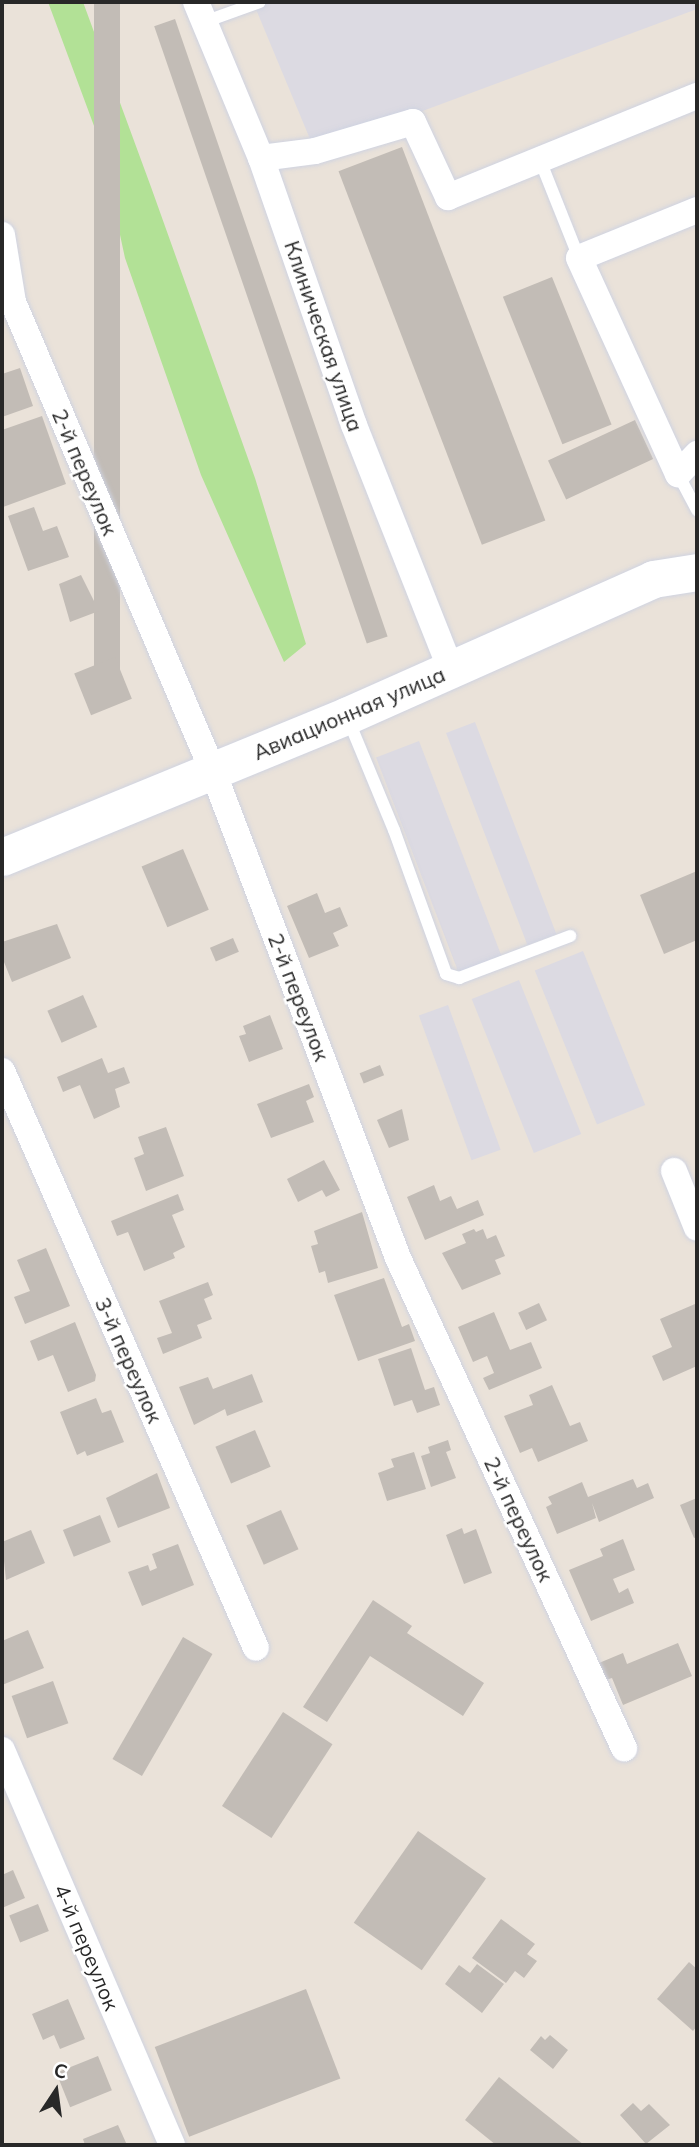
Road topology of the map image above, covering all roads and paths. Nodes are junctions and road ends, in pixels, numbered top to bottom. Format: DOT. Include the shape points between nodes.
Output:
graph roads {
  1 [pos="260,2"];
  2 [pos="200,12"];
  3 [pos="697,96"];
  4 [pos="261,158"];
  5 [pos="540,159"];
  6 [pos="697,210"];
  7 [pos="2,235"];
  8 [pos="579,258"];
  9 [pos="697,454"];
  10 [pos="678,474"];
  11 [pos="697,510"];
  12 [pos="697,572"];
  13 [pos="451,670"];
  14 [pos="346,716"];
  15 [pos="212,769"];
  16 [pos="2,857"];
  17 [pos="570,936"];
  18 [pos="2,1071"];
  19 [pos="674,1171"];
  20 [pos="697,1228"];
  21 [pos="257,1648"];
  22 [pos="624,1748"];
  23 [pos="2,1750"];
  24 [pos="172,2145"];
  1 -- 2 [label="lane"];
  2 -- 4 [label="street, Клиническая улица"];
  3 -- 5 [label="street"];
  4 -- 5 [label="street" via="315,151 413,122 448,197"];
  4 -- 13 [label="street, Клиническая улица" via="354,425"];
  5 -- 8 [label="lane"];
  6 -- 8 [label="street"];
  7 -- 15 [label="street, 2-й переулок" via="13,302"];
  8 -- 10 [label="street"];
  9 -- 10 [label="street"];
  10 -- 11 [label="lane"];
  12 -- 13 [label="main road, Авиационная улица" via="653,579"];
  13 -- 14 [label="main road, Авиационная улица"];
  14 -- 15 [label="main road, Авиационная улица"];
  14 -- 17 [label="lane" via="394,830 446,974 459,978"];
  15 -- 16 [label="main road, Авиационная улица"];
  15 -- 22 [label="street, 2-й переулок" via="398,1258"];
  18 -- 21 [label="street, 3-й переулок"];
  19 -- 20 [label="street"];
  23 -- 24 [label="street, 4-й переулок"];
}
